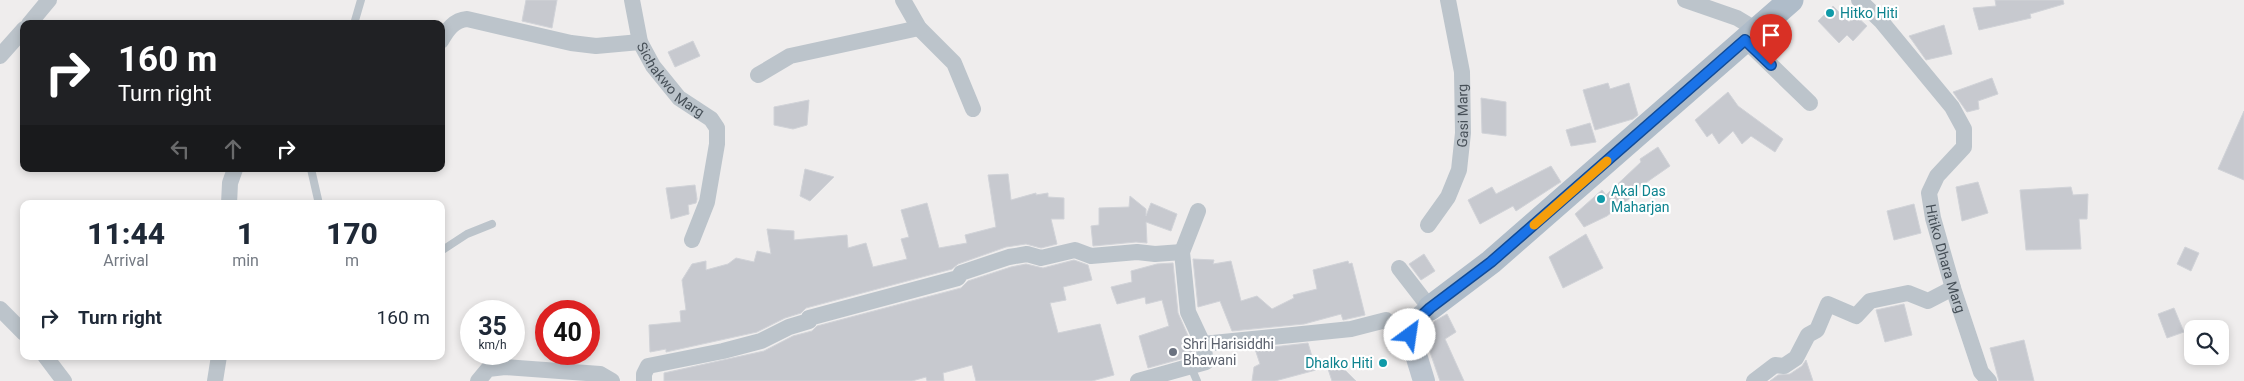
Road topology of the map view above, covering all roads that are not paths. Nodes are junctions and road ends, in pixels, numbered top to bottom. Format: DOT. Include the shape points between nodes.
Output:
graph roads {
  1 [pos="49,0"];
  2 [pos="361,0"];
  3 [pos="632,0"];
  4 [pos="903,0"];
  5 [pos="1448,0"];
  6 [pos="1685,0"];
  7 [pos="1791,0"];
  8 [pos="1859,0"];
  9 [pos="32,20"];
  10 [pos="355,20"];
  11 [pos="919,28"];
  12 [pos="20,34"];
  13 [pos="445,34"];
  14 [pos="1751,35"];
  15 [pos="640,42"];
  16 [pos="0,56"];
  17 [pos="758,75"];
  18 [pos="1810,103"];
  19 [pos="973,109"];
  20 [pos="234,172"];
  21 [pos="312,172"];
  22 [pos="229,200"];
  23 [pos="317,200"];
  24 [pos="1198,211"];
  25 [pos="492,224"];
  26 [pos="1428,225"];
  27 [pos="692,240"];
  28 [pos="445,248"];
  29 [pos="1182,252"];
  30 [pos="1399,268"];
  31 [pos="1953,288"];
  32 [pos="1430,308"];
  33 [pos="0,309"];
  34 [pos="20,328"];
  35 [pos="1203,344"];
  36 [pos="1414,348"];
  37 [pos="48,360"];
  38 [pos="218,360"];
  39 [pos="1194,374"];
  40 [pos="64,381"];
  41 [pos="215,381"];
  42 [pos="478,381"];
  43 [pos="612,381"];
  44 [pos="644,381"];
  45 [pos="1138,381"];
  46 [pos="1424,381"];
  47 [pos="1754,381"];
  48 [pos="1989,381"];
  1 -- 9 [label="street"];
  2 -- 10 [label="lane"];
  3 -- 15 [label="street, Sichakwo Marg"];
  4 -- 11 [label="street"];
  5 -- 26 [label="street, Gasi Marg" via="1462,72 1463,133 1459,170 1448,197"];
  6 -- 14 [label="street" via="1737,18"];
  7 -- 14 [label="main road"];
  8 -- 31 [label="street, Hitiko Dhara Marg" via="1881,21 1952,107 1964,129 1964,147 1937,176 1929,193"];
  11 -- 17 [label="street" via="790,56"];
  11 -- 19 [label="street" via="954,63"];
  12 -- 16 [label="street"];
  13 -- 15 [label="street" via="460,20 467,19 571,43 596,46"];
  14 -- 18 [label="street"];
  14 -- 32 [label="main road" via="1491,262"];
  15 -- 27 [label="street, Sichakwo Marg" via="652,66 679,98 710,119 717,128 707,202"];
  20 -- 22 [label="street"];
  21 -- 23 [label="lane"];
  24 -- 29 [label="street"];
  25 -- 28 [label="lane"];
  29 -- 35 [label="street" via="1188,312"];
  29 -- 44 [label="street" via="1091,256 1075,250 1040,258 1027,254 1009,257 961,272 958,278 809,318 810,321 761,341 705,356 648,366"];
  30 -- 32 [label="street"];
  31 -- 47 [label="street" via="1928,301 1908,293 1870,300 1856,316 1828,304 1817,330 1808,335 1796,358 1784,366 1775,365"];
  31 -- 48 [label="street, Hitiko Dhara Marg" via="1981,372"];
  32 -- 36 [label="street" via="1414,323 1410,335"];
  33 -- 34 [label="street"];
  35 -- 36 [label="street" via="1351,329 1386,320"];
  35 -- 39 [label="street" via="1206,362"];
  36 -- 46 [label="street"];
  37 -- 40 [label="street"];
  38 -- 41 [label="street"];
  39 -- 45 [label="street"];
  42 -- 43 [label="street" via="488,369 505,367 600,374"];
}
